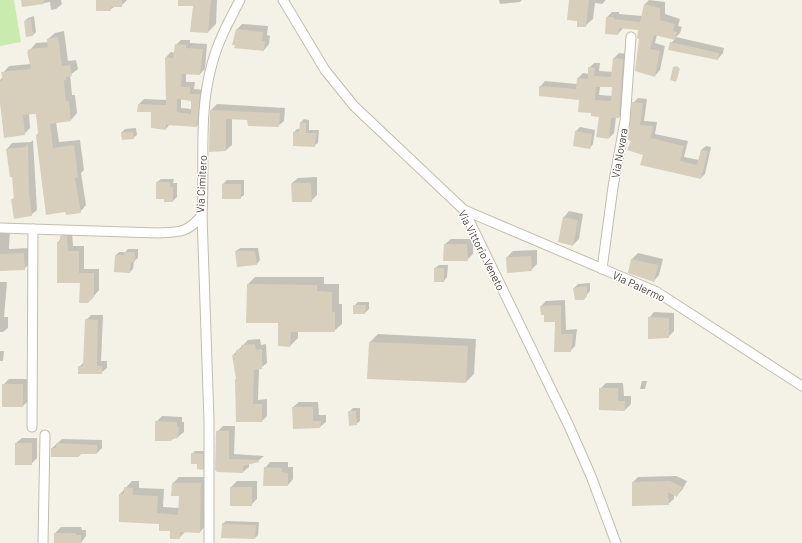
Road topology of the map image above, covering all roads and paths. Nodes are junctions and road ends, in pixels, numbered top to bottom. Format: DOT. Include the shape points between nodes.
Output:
graph roads {
  1 [pos="240,0"];
  2 [pos="282,1"];
  3 [pos="631,38"];
  4 [pos="464,210"];
  5 [pos="202,215"];
  6 [pos="0,228"];
  7 [pos="33,229"];
  8 [pos="602,269"];
  9 [pos="802,386"];
  10 [pos="32,427"];
  11 [pos="45,435"];
  12 [pos="43,543"];
  13 [pos="209,543"];
  14 [pos="616,543"];
  1 -- 5 [label="street, Via Cimitero" via="223,33 207,88 203,136"];
  2 -- 4 [label="street, Via Vittorio Veneto" via="325,70 354,106"];
  3 -- 8 [label="street, Via Novara" via="625,121"];
  4 -- 8 [label="street, Via Palermo"];
  4 -- 14 [label="street, Via Vittorio Veneto" via="569,426"];
  5 -- 7 [label="street, Via Cimitero" via="195,224 182,232"];
  5 -- 13 [label="street" via="209,421"];
  6 -- 7 [label="street, Via Cimitero"];
  7 -- 10 [label="street"];
  8 -- 9 [label="street, Via Palermo" via="657,292"];
  11 -- 12 [label="street"];
}
